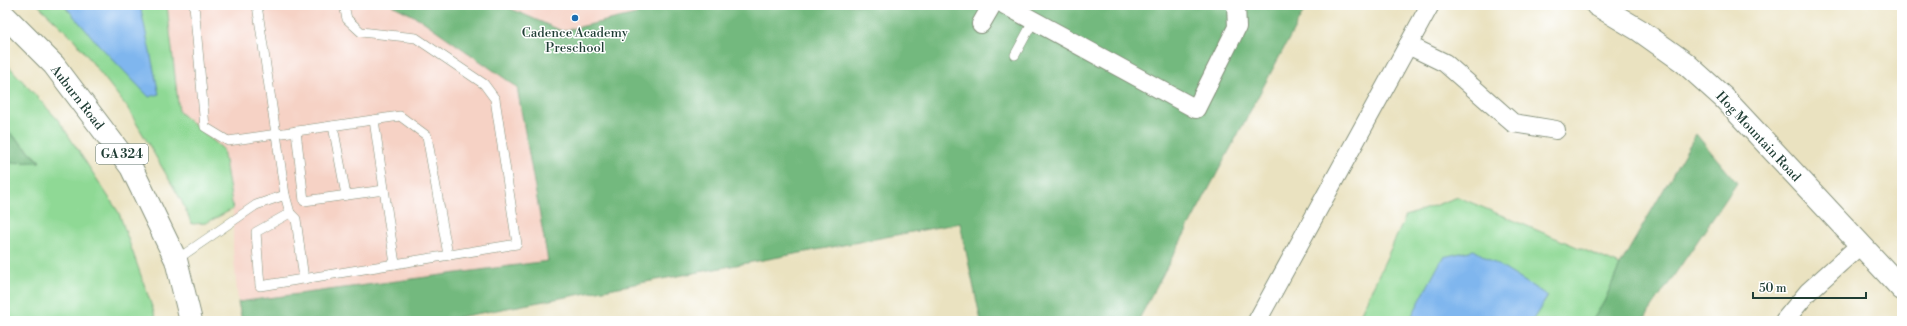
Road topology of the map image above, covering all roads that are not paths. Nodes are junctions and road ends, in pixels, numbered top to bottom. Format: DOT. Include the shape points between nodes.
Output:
graph roads {
  1 [pos="257,5"];
  2 [pos="344,5"];
  3 [pos="992,5"];
  4 [pos="1005,5"];
  5 [pos="1236,5"];
  6 [pos="1430,5"];
  7 [pos="1597,5"];
  8 [pos="194,9"];
  9 [pos="5,16"];
  10 [pos="1034,20"];
  11 [pos="981,24"];
  12 [pos="1408,45"];
  13 [pos="1015,55"];
  14 [pos="374,120"];
  15 [pos="333,126"];
  16 [pos="1556,130"];
  17 [pos="296,131"];
  18 [pos="277,134"];
  19 [pos="384,190"];
  20 [pos="346,195"];
  21 [pos="286,199"];
  22 [pos="304,201"];
  23 [pos="290,212"];
  24 [pos="1860,245"];
  25 [pos="448,255"];
  26 [pos="176,260"];
  27 [pos="395,264"];
  28 [pos="304,279"];
  29 [pos="1902,288"];
  30 [pos="191,321"];
  31 [pos="1257,321"];
  32 [pos="1784,321"];
  1 -- 18 [label="lane"];
  2 -- 25 [label="lane" via="347,19 361,32 416,38 484,84 495,99 518,244"];
  3 -- 11 [label="street"];
  4 -- 10 [label="street"];
  5 -- 10 [label="street" via="1238,27 1196,109"];
  6 -- 12 [label="street"];
  7 -- 24 [label="street, Hog Mountain Road" via="1639,30 1684,62 1712,87"];
  8 -- 18 [label="lane" via="205,127 228,142"];
  9 -- 26 [label="street, Auburn Road / GA 324" via="54,65 131,166"];
  10 -- 13 [label="lane"];
  12 -- 16 [label="street" via="1445,63 1513,123"];
  12 -- 31 [label="street"];
  14 -- 15 [label="lane"];
  14 -- 19 [label="lane"];
  14 -- 25 [label="lane" via="400,116 427,136"];
  15 -- 17 [label="lane"];
  15 -- 20 [label="lane"];
  17 -- 18 [label="lane"];
  17 -- 22 [label="lane"];
  18 -- 21 [label="lane"];
  19 -- 20 [label="lane"];
  19 -- 27 [label="lane"];
  20 -- 22 [label="lane"];
  21 -- 22 [label="lane"];
  21 -- 23 [label="lane"];
  21 -- 26 [label="lane" via="256,206"];
  23 -- 28 [label="lane" via="296,218"];
  23 -- 28 [label="lane" via="256,232 260,286"];
  24 -- 29 [label="street, Hog Mountain Road"];
  24 -- 32 [label="street" via="1808,292"];
  25 -- 27 [label="lane"];
  26 -- 30 [label="street, Auburn Road / GA 324"];
  27 -- 28 [label="lane"];
}
